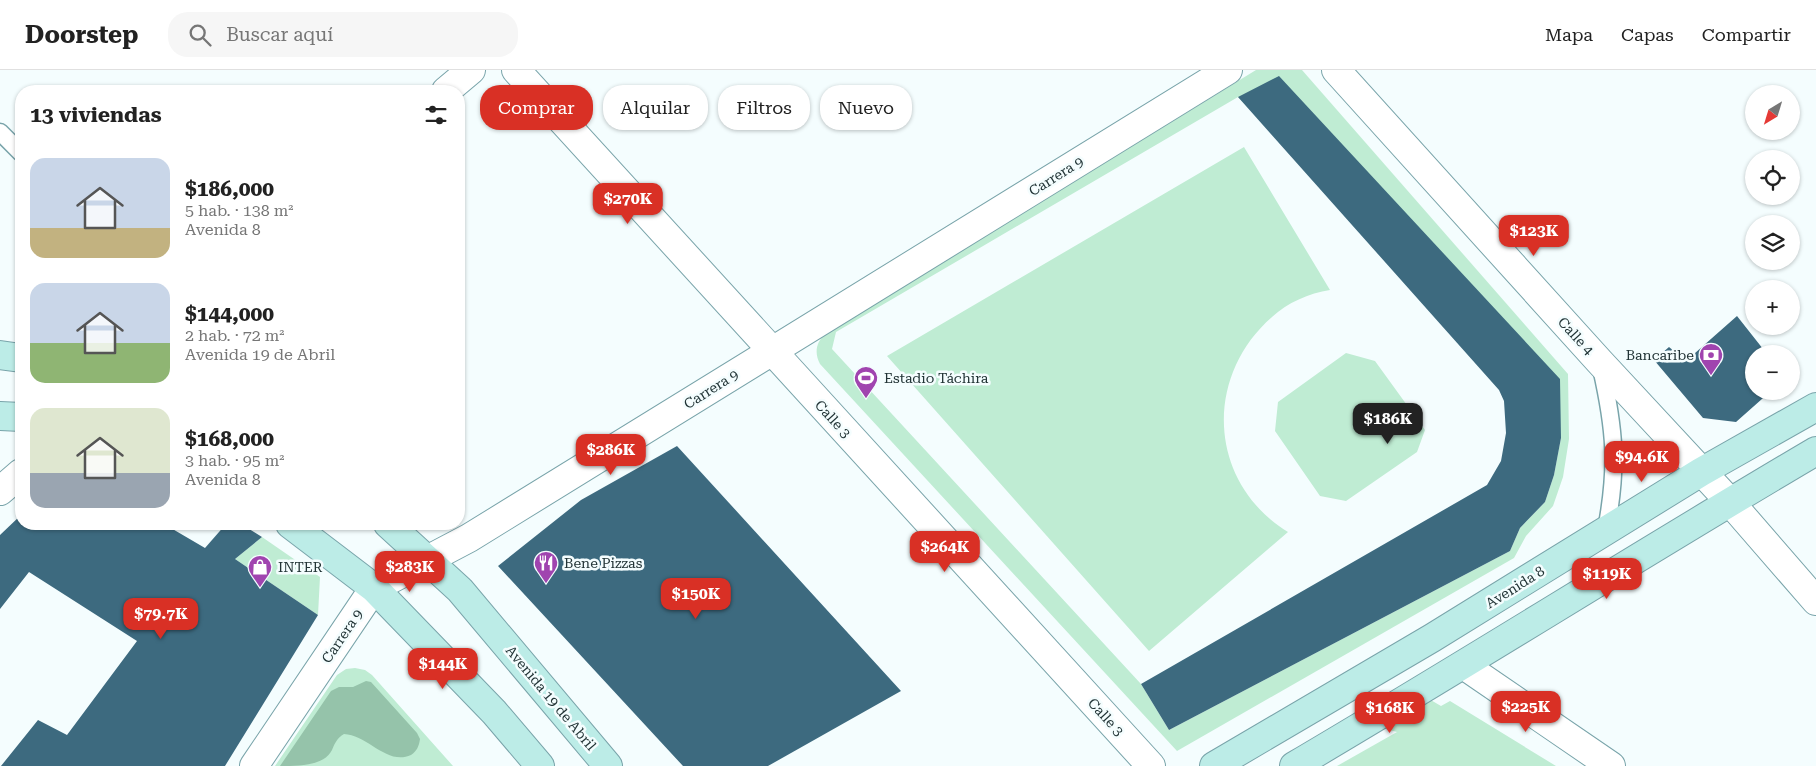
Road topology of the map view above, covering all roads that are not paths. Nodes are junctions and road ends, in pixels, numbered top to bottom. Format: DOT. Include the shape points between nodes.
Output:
graph roads {
  1 [pos="471,70"];
  2 [pos="516,70"];
  3 [pos="1228,70"];
  4 [pos="1336,70"];
  5 [pos="453,85"];
  6 [pos="0,132"];
  7 [pos="15,147"];
  8 [pos="771,351"];
  9 [pos="0,355"];
  10 [pos="15,357"];
  11 [pos="1599,361"];
  12 [pos="1816,407"];
  13 [pos="0,416"];
  14 [pos="15,417"];
  15 [pos="1816,451"];
  16 [pos="1701,472"];
  17 [pos="15,478"];
  18 [pos="0,491"];
  19 [pos="1730,502"];
  20 [pos="298,530"];
  21 [pos="395,530"];
  22 [pos="1606,530"];
  23 [pos="427,559"];
  24 [pos="374,588"];
  25 [pos="1816,601"];
  26 [pos="1465,666"];
  27 [pos="254,766"];
  28 [pos="540,766"];
  29 [pos="608,766"];
  30 [pos="1151,766"];
  31 [pos="1214,766"];
  32 [pos="1294,766"];
  33 [pos="1611,766"];
  1 -- 5 [label="street"];
  2 -- 8 [label="street, Calle 3"];
  3 -- 8 [label="street, Carrera 9"];
  4 -- 11 [label="street, Calle 4"];
  6 -- 7 [label="lane"];
  8 -- 23 [label="street, Carrera 9" via="469,538"];
  8 -- 30 [label="street, Calle 3"];
  9 -- 10 [label="street"];
  11 -- 16 [label="street, Calle 4"];
  11 -- 22 [label="lane" via="1612,415 1615,463"];
  12 -- 16 [label="street, Avenida 8"];
  13 -- 14 [label="street"];
  15 -- 19 [label="street"];
  16 -- 19 [label="street, Calle 4"];
  16 -- 22 [label="street, Avenida 8"];
  17 -- 18 [label="street"];
  19 -- 25 [label="street, Calle 4"];
  19 -- 26 [label="street"];
  20 -- 24 [label="street"];
  21 -- 23 [label="street, Avenida 19 de Abril"];
  22 -- 31 [label="street, Avenida 8" via="1432,638"];
  23 -- 24 [label="street, Carrera 9"];
  23 -- 29 [label="street, Avenida 19 de Abril" via="460,590"];
  24 -- 27 [label="street, Carrera 9"];
  24 -- 28 [label="street" via="494,712"];
  26 -- 32 [label="street"];
  26 -- 33 [label="street"];
}
